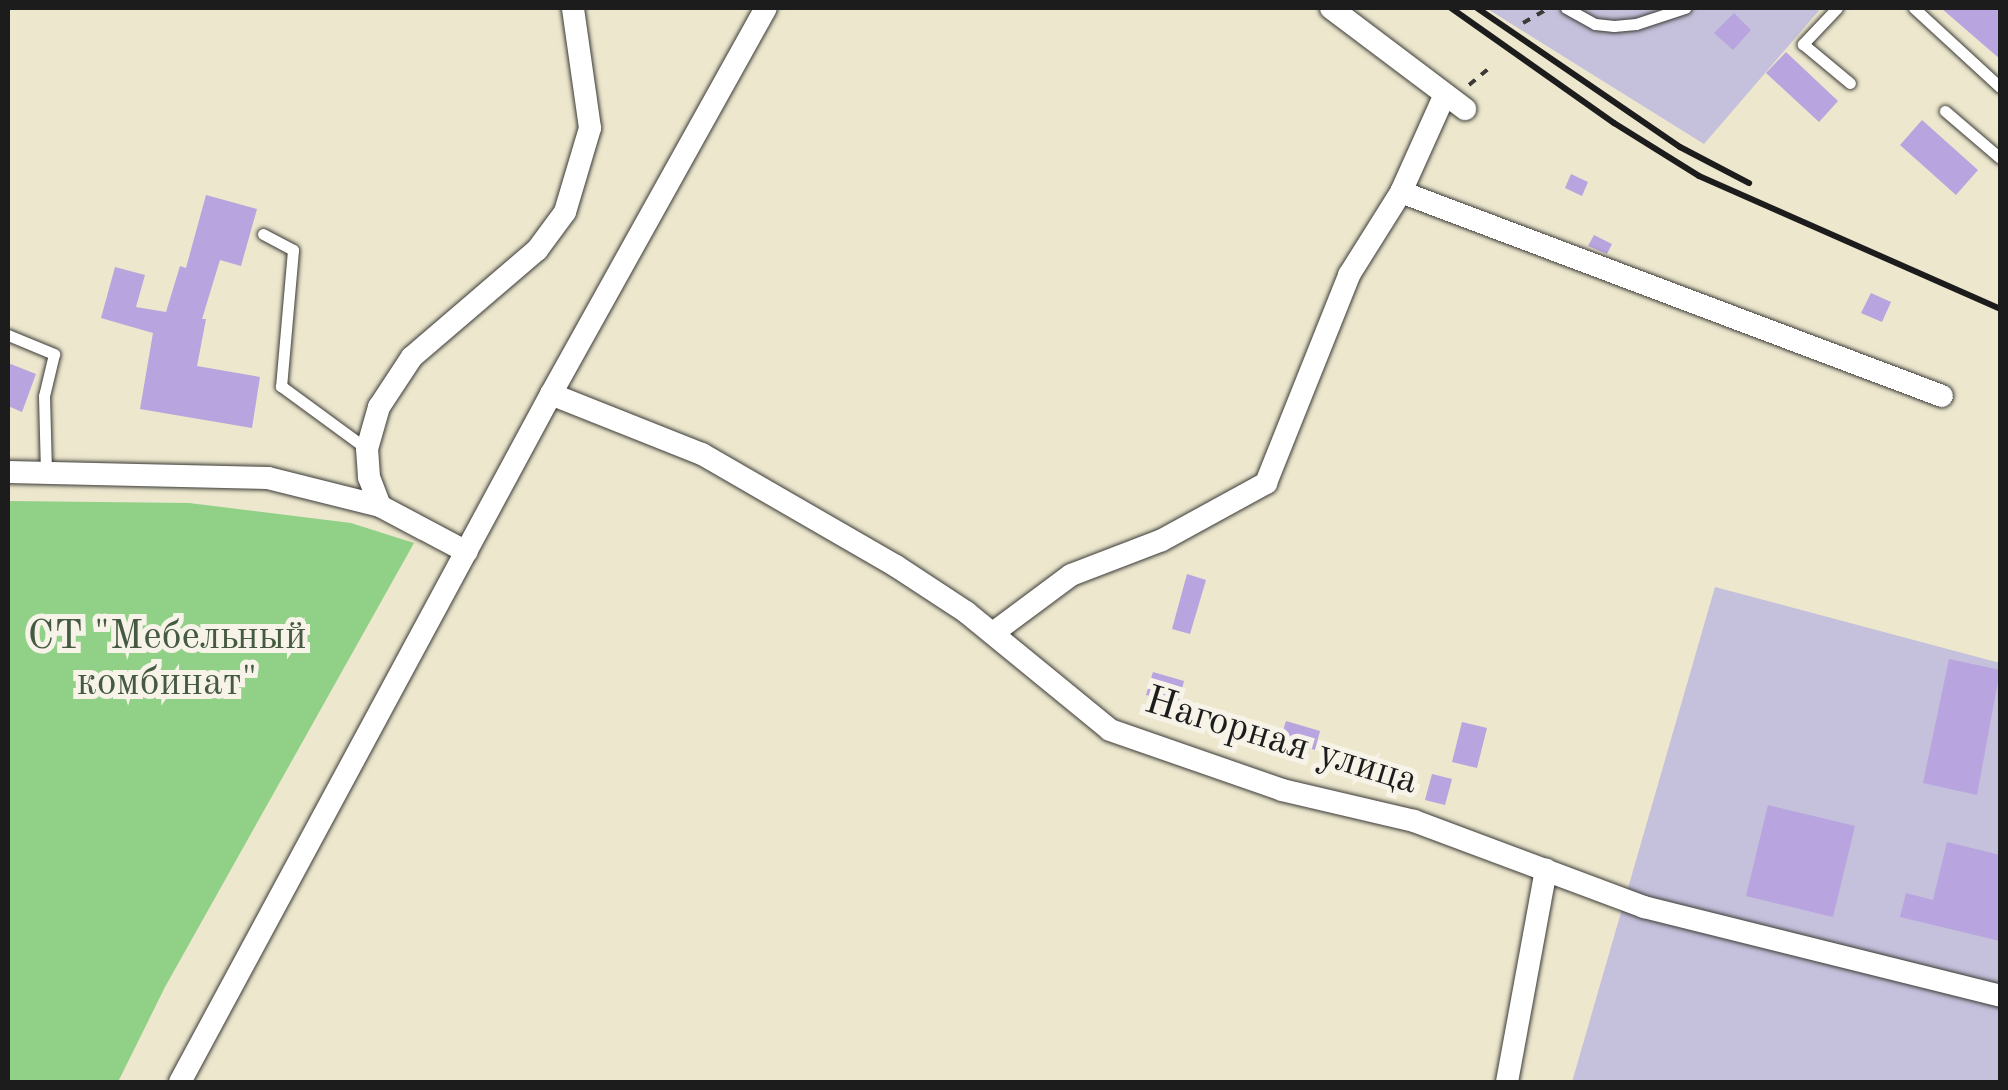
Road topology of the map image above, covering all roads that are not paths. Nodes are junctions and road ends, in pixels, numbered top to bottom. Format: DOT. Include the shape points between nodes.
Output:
graph roads {
  1 [pos="573,8"];
  2 [pos="766,8"];
  3 [pos="1332,8"];
  4 [pos="1566,8"];
  5 [pos="1685,8"];
  6 [pos="1837,8"];
  7 [pos="1914,8"];
  8 [pos="1850,84"];
  9 [pos="2000,87"];
  10 [pos="1445,94"];
  11 [pos="1465,109"];
  12 [pos="1945,111"];
  13 [pos="2000,158"];
  14 [pos="1401,192"];
  15 [pos="263,234"];
  16 [pos="8,335"];
  17 [pos="551,394"];
  18 [pos="1942,396"];
  19 [pos="367,449"];
  20 [pos="8,472"];
  21 [pos="46,472"];
  22 [pos="380,506"];
  23 [pos="467,552"];
  24 [pos="993,634"];
  25 [pos="1546,870"];
  26 [pos="2000,996"];
  27 [pos="180,1082"];
  28 [pos="1507,1082"];
  1 -- 19 [label="street" via="590,128 565,212 538,250 412,358 379,407"];
  2 -- 17 [label="street"];
  3 -- 10 [label="street"];
  4 -- 5 [label="lane" via="1614,26"];
  6 -- 8 [label="lane" via="1802,44"];
  7 -- 9 [label="lane"];
  10 -- 11 [label="street"];
  10 -- 14 [label="street"];
  12 -- 13 [label="lane"];
  14 -- 18 [label="street"];
  14 -- 24 [label="street" via="1349,274 1266,483 1162,540 1071,576"];
  15 -- 19 [label="lane" via="293,250 281,386"];
  16 -- 21 [label="lane" via="54,354 44,396"];
  17 -- 23 [label="street"];
  17 -- 24 [label="street, Нагорная улица" via="702,454 896,566"];
  19 -- 22 [label="street"];
  20 -- 21 [label="street"];
  21 -- 22 [label="street" via="268,478"];
  22 -- 23 [label="street"];
  23 -- 27 [label="street"];
  24 -- 25 [label="street, Нагорная улица" via="1110,730 1282,790 1414,821"];
  25 -- 26 [label="street, Нагорная улица" via="1644,906"];
  25 -- 28 [label="street"];
}
